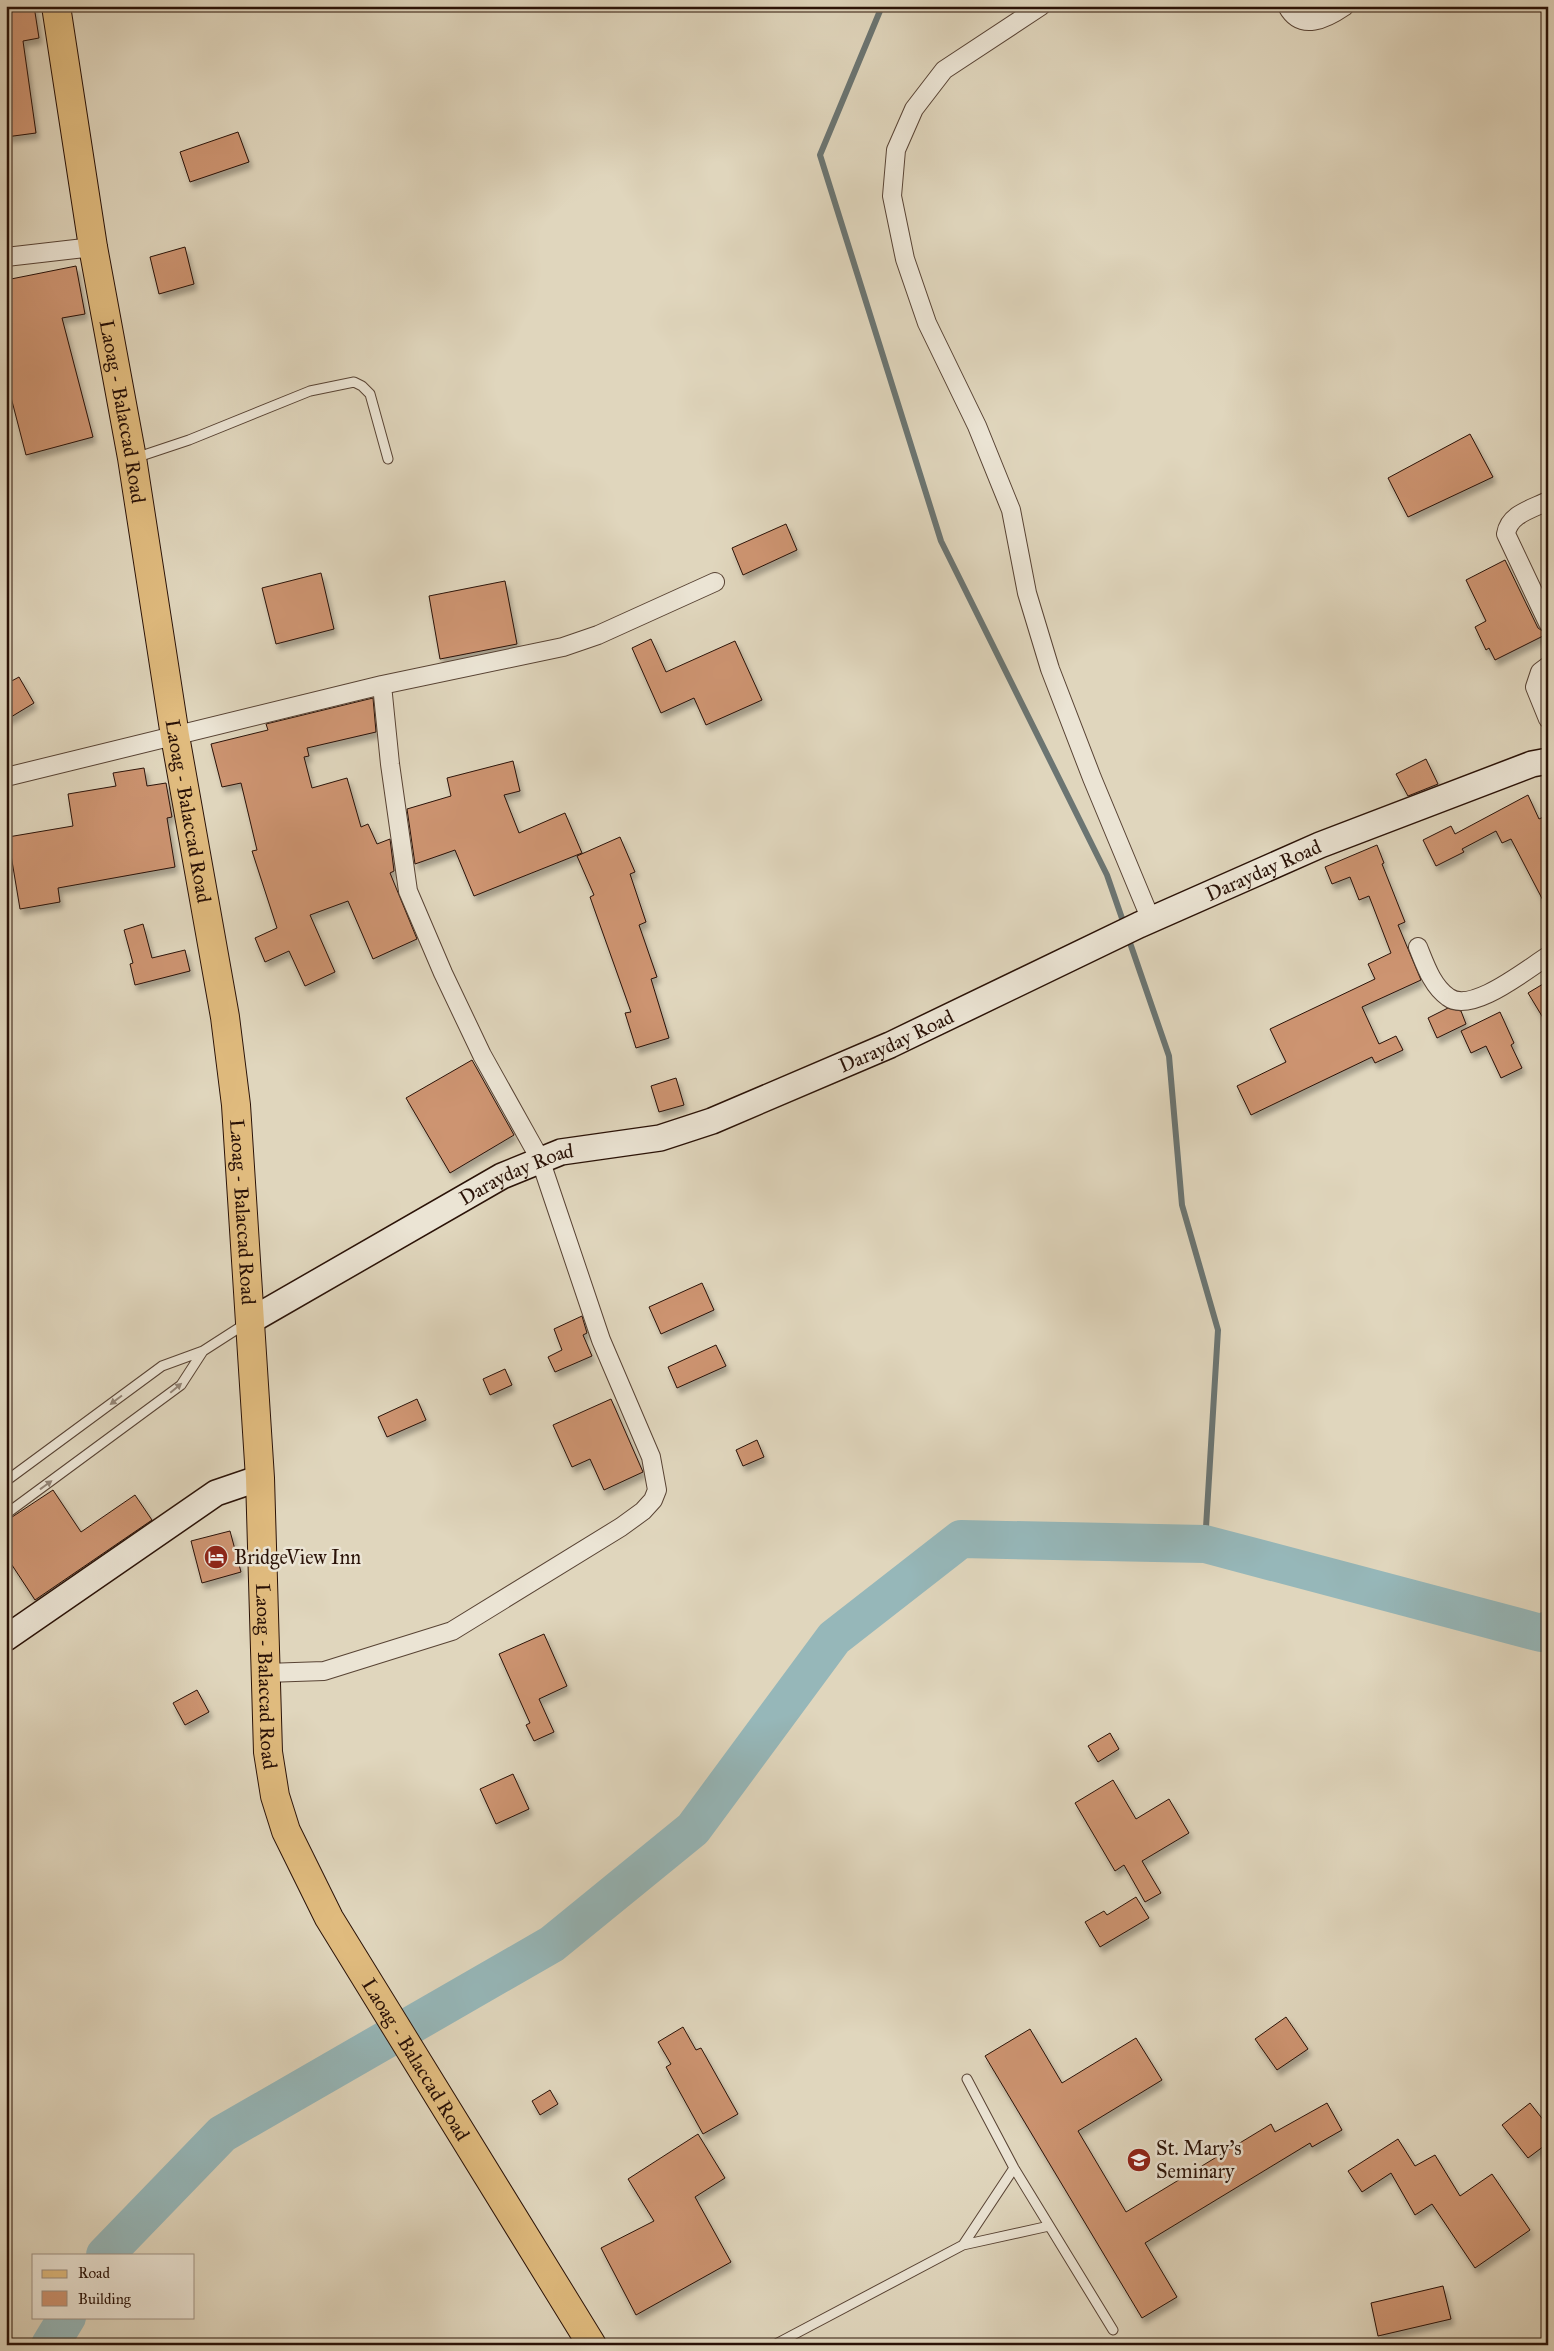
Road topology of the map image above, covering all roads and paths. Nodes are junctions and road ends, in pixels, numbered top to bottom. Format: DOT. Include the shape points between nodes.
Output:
graph roads {
  1 [pos="56,6"];
  2 [pos="1041,6"];
  3 [pos="1287,6"];
  4 [pos="1345,6"];
  5 [pos="93,247"];
  6 [pos="6,257"];
  7 [pos="132,458"];
  8 [pos="388,459"];
  9 [pos="1548,501"];
  10 [pos="715,582"];
  11 [pos="1548,623"];
  12 [pos="1548,666"];
  13 [pos="382,685"];
  14 [pos="1548,719"];
  15 [pos="175,736"];
  16 [pos="1548,761"];
  17 [pos="6,777"];
  18 [pos="1145,923"];
  19 [pos="1418,947"];
  20 [pos="1548,956"];
  21 [pos="540,1159"];
  22 [pos="250,1321"];
  23 [pos="203,1351"];
  24 [pos="260,1478"];
  25 [pos="6,1481"];
  26 [pos="6,1514"];
  27 [pos="6,1638"];
  28 [pos="266,1673"];
  29 [pos="967,2078"];
  30 [pos="1014,2168"];
  31 [pos="1049,2226"];
  32 [pos="963,2245"];
  33 [pos="1113,2330"];
  34 [pos="592,2345"];
  35 [pos="774,2345"];
  1 -- 5 [label="main road, Laoag - Balaccad Road"];
  2 -- 18 [label="street" via="944,70 914,109 896,150 892,196 906,259 927,323 977,426 1011,510 1028,593 1050,669"];
  3 -- 4 [label="street" via="1296,18 1304,22 1328,17"];
  5 -- 6 [label="street"];
  5 -- 7 [label="main road, Laoag - Balaccad Road"];
  7 -- 8 [label="lane" via="189,440 310,391 354,382 370,394"];
  7 -- 15 [label="main road, Laoag - Balaccad Road"];
  9 -- 11 [label="street" via="1517,516 1507,527 1506,534"];
  10 -- 13 [label="street" via="598,635 563,647"];
  12 -- 14 [label="street" via="1536,679 1535,687"];
  13 -- 15 [label="street"];
  13 -- 21 [label="street" via="408,891 482,1055"];
  15 -- 17 [label="street"];
  15 -- 22 [label="main road, Laoag - Balaccad Road" via="228,1046 241,1162"];
  16 -- 18 [label="street, Darayday Road" via="1532,764 1320,845"];
  18 -- 21 [label="street, Darayday Road" via="890,1045 688,1130 660,1138 561,1152"];
  19 -- 20 [label="street" via="1430,974 1455,1002 1466,1002 1489,993"];
  21 -- 22 [label="street, Darayday Road" via="502,1176"];
  21 -- 28 [label="street" via="601,1340 651,1456 657,1490 653,1500 621,1527 452,1631 324,1671"];
  22 -- 23 [label="lane"];
  22 -- 24 [label="main road, Laoag - Balaccad Road"];
  23 -- 25 [label="lane, one-way" via="162,1366"];
  26 -- 23 [label="lane, one-way" via="181,1386"];
  24 -- 27 [label="street" via="216,1493"];
  24 -- 28 [label="main road, Laoag - Balaccad Road"];
  28 -- 34 [label="main road, Laoag - Balaccad Road" via="268,1752 275,1796 286,1831 329,1918"];
  29 -- 30 [label="lane"];
  30 -- 31 [label="lane"];
  30 -- 32 [label="lane"];
  31 -- 32 [label="lane"];
  31 -- 33 [label="lane"];
  32 -- 35 [label="lane"];
}
